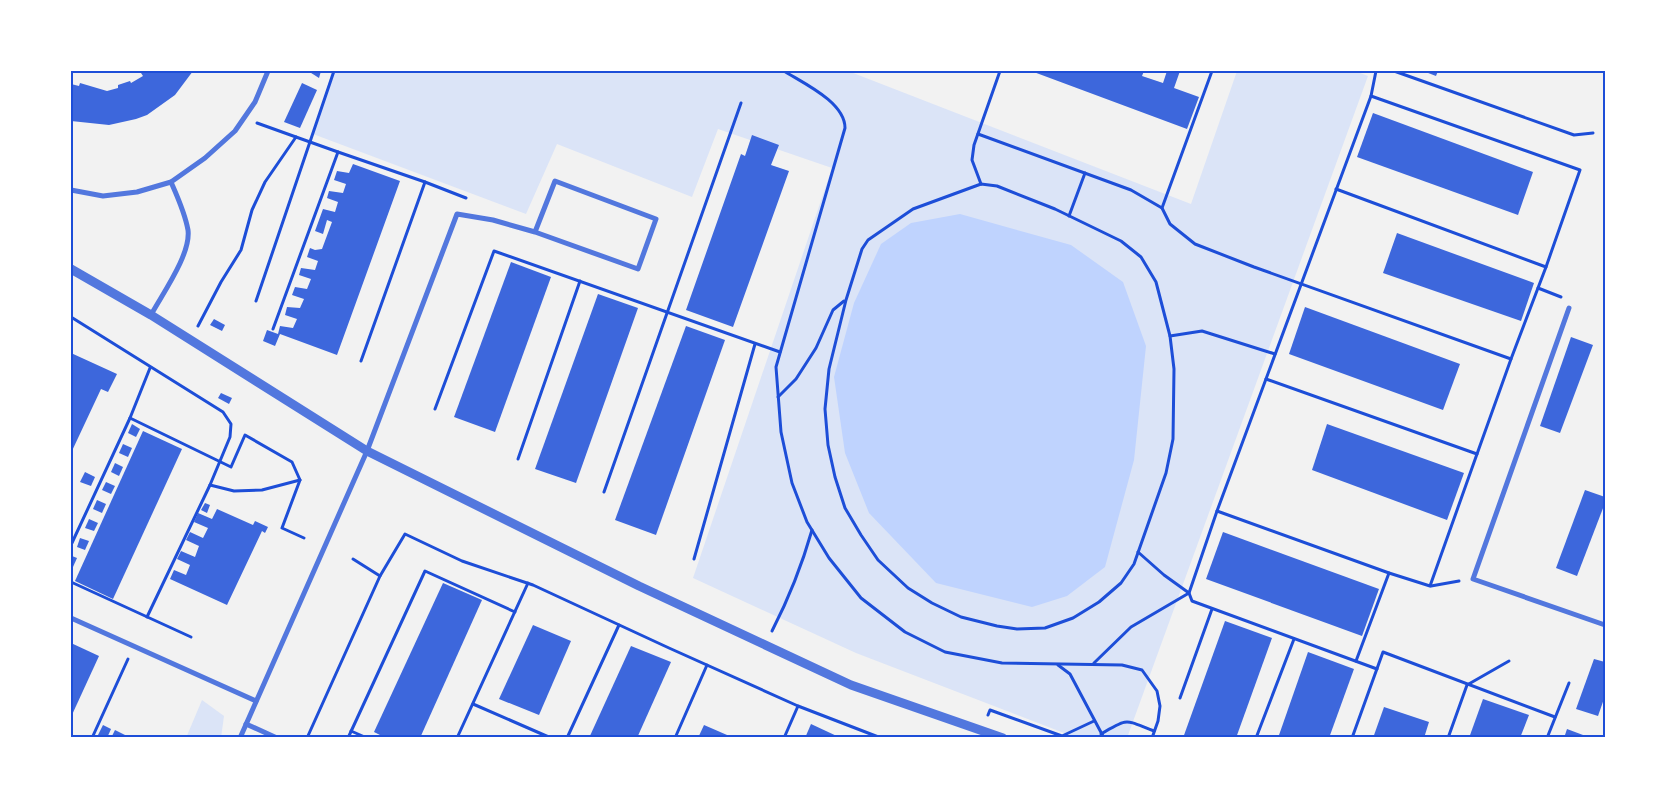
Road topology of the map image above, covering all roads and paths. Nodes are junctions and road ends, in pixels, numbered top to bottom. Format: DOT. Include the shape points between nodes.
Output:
graph roads {
  1 [pos="268,71"];
  2 [pos="334,71"];
  3 [pos="784,71"];
  4 [pos="1000,71"];
  5 [pos="1212,71"];
  6 [pos="1376,71"];
  7 [pos="1394,71"];
  8 [pos="1371,96"];
  9 [pos="741,103"];
  10 [pos="244,118"];
  11 [pos="1593,133"];
  12 [pos="978,134"];
  13 [pos="296,137"];
  14 [pos="310,142"];
  15 [pos="338,152"];
  16 [pos="1085,173"];
  17 [pos="171,182"];
  18 [pos="425,182"];
  19 [pos="981,184"];
  20 [pos="1336,189"];
  21 [pos="71,190"];
  22 [pos="467,198"];
  23 [pos="1162,208"];
  24 [pos="1069,216"];
  25 [pos="535,232"];
  26 [pos="1546,267"];
  27 [pos="71,269"];
  28 [pos="580,282"];
  29 [pos="1302,283"];
  30 [pos="846,300"];
  31 [pos="256,301"];
  32 [pos="1569,308"];
  33 [pos="666,312"];
  34 [pos="151,315"];
  35 [pos="71,317"];
  36 [pos="274,329"];
  37 [pos="1170,336"];
  38 [pos="191,340"];
  39 [pos="755,344"];
  40 [pos="780,352"];
  41 [pos="1276,354"];
  42 [pos="1511,359"];
  43 [pos="361,361"];
  44 [pos="150,367"];
  45 [pos="1266,379"];
  46 [pos="778,397"];
  47 [pos="435,408"];
  48 [pos="130,418"];
  49 [pos="367,451"];
  50 [pos="1477,454"];
  51 [pos="518,459"];
  52 [pos="219,462"];
  53 [pos="300,480"];
  54 [pos="210,484"];
  55 [pos="604,492"];
  56 [pos="1217,511"];
  57 [pos="812,529"];
  58 [pos="304,538"];
  59 [pos="71,544"];
  60 [pos="1138,552"];
  61 [pos="352,559"];
  62 [pos="694,559"];
  63 [pos="1389,573"];
  64 [pos="380,576"];
  65 [pos="1473,579"];
  66 [pos="71,582"];
  67 [pos="528,583"];
  68 [pos="1430,586"];
  69 [pos="1189,593"];
  70 [pos="1212,609"];
  71 [pos="515,612"];
  72 [pos="147,617"];
  73 [pos="71,618"];
  74 [pos="619,625"];
  75 [pos="1605,625"];
  76 [pos="192,637"];
  77 [pos="1294,639"];
  78 [pos="765,645"];
  79 [pos="134,646"];
  80 [pos="1356,661"];
  81 [pos="1509,661"];
  82 [pos="1093,663"];
  83 [pos="1058,665"];
  84 [pos="707,666"];
  85 [pos="1377,669"];
  86 [pos="1569,684"];
  87 [pos="1467,685"];
  88 [pos="1180,698"];
  89 [pos="256,702"];
  90 [pos="473,704"];
  91 [pos="798,706"];
  92 [pos="1555,717"];
  93 [pos="1094,721"];
  94 [pos="246,724"];
  95 [pos="352,731"];
  96 [pos="982,731"];
  97 [pos="1154,731"];
  98 [pos="1103,736"];
  99 [pos="92,738"];
  100 [pos="240,738"];
  101 [pos="277,738"];
  102 [pos="307,738"];
  103 [pos="348,738"];
  104 [pos="367,738"];
  105 [pos="457,738"];
  106 [pos="551,738"];
  107 [pos="567,738"];
  108 [pos="675,738"];
  109 [pos="784,738"];
  110 [pos="881,738"];
  111 [pos="1003,738"];
  112 [pos="1152,738"];
  113 [pos="1256,738"];
  114 [pos="1352,738"];
  115 [pos="1448,738"];
  116 [pos="1547,738"];
  1 -- 10 [label="street" via="255,102"];
  2 -- 14 [label="path"];
  3 -- 40 [label="path" via="831,101 845,121 845,128"];
  4 -- 12 [label="path"];
  5 -- 23 [label="path"];
  6 -- 8 [label="path"];
  7 -- 11 [label="path" via="1574,135"];
  8 -- 20 [label="path"];
  8 -- 26 [label="path" via="1580,170"];
  9 -- 33 [label="path"];
  10 -- 13 [label="path"];
  10 -- 17 [label="street" via="235,131 205,158"];
  12 -- 16 [label="path"];
  12 -- 19 [label="path" via="972,160"];
  13 -- 14 [label="path"];
  13 -- 38 [label="path" via="265,182 252,210 241,250 220,282"];
  14 -- 15 [label="path"];
  14 -- 31 [label="path"];
  15 -- 18 [label="path"];
  15 -- 36 [label="path"];
  16 -- 23 [label="path" via="1131,190"];
  16 -- 24 [label="path"];
  17 -- 21 [label="street" via="137,192 103,196"];
  17 -- 34 [label="street" via="185,215 188,233 185,254"];
  18 -- 22 [label="path"];
  18 -- 43 [label="path"];
  19 -- 24 [label="path" via="997,186"];
  19 -- 30 [label="path" via="913,209 868,240 862,249"];
  20 -- 26 [label="path"];
  20 -- 29 [label="path"];
  23 -- 29 [label="path" via="1170,224 1195,244"];
  24 -- 37 [label="path" via="1121,241 1141,257 1156,282"];
  25 -- 25 [label="street" via="638,269 656,219 554,181"];
  25 -- 49 [label="street" via="457,214"];
  26 -- 42 [label="path"];
  27 -- 34 [label="street"];
  28 -- 33 [label="path"];
  28 -- 47 [label="path" via="494,251"];
  28 -- 51 [label="path"];
  29 -- 41 [label="path"];
  29 -- 42 [label="path"];
  30 -- 46 [label="path" via="833,310 816,348 796,379"];
  30 -- 60 [label="path" via="829,369 825,409 828,445 846,508 861,536 878,560 908,588 932,604 961,617 1017,629 1045,628 1073,618 1099,602 1121,583"];
  32 -- 65 [label="street"];
  33 -- 39 [label="path"];
  33 -- 55 [label="path"];
  34 -- 38 [label="street"];
  35 -- 44 [label="path"];
  37 -- 41 [label="path" via="1202,331"];
  37 -- 60 [label="path" via="1174,369 1173,439 1166,473"];
  38 -- 49 [label="street"];
  39 -- 40 [label="path"];
  39 -- 62 [label="path"];
  40 -- 46 [label="path" via="776,367"];
  41 -- 45 [label="path"];
  42 -- 50 [label="path"];
  44 -- 48 [label="path"];
  44 -- 52 [label="path" via="223,412 231,424 230,437"];
  45 -- 50 [label="path"];
  45 -- 56 [label="path"];
  46 -- 57 [label="path" via="781,432 792,483"];
  48 -- 52 [label="path"];
  48 -- 59 [label="path"];
  49 -- 78 [label="street" via="630,582"];
  49 -- 89 [label="street"];
  50 -- 68 [label="path"];
  52 -- 53 [label="path" via="231,467 245,436 292,462"];
  52 -- 54 [label="path"];
  53 -- 54 [label="path" via="262,490 234,491"];
  53 -- 58 [label="path" via="282,528"];
  54 -- 72 [label="path"];
  56 -- 63 [label="path"];
  56 -- 69 [label="path"];
  57 -- 78 [label="path" via="792,590"];
  57 -- 83 [label="path" via="829,558 862,598 905,632 945,652 1002,663"];
  60 -- 69 [label="path"];
  61 -- 64 [label="path"];
  63 -- 68 [label="path"];
  63 -- 80 [label="path"];
  64 -- 67 [label="path" via="405,534 462,562"];
  64 -- 102 [label="path"];
  65 -- 68 [label="path"];
  65 -- 75 [label="street"];
  66 -- 72 [label="path"];
  67 -- 71 [label="path"];
  67 -- 74 [label="path"];
  69 -- 70 [label="path" via="1192,601"];
  69 -- 82 [label="path" via="1131,627"];
  70 -- 77 [label="path"];
  70 -- 88 [label="path"];
  71 -- 90 [label="path"];
  71 -- 95 [label="path" via="425,571"];
  72 -- 76 [label="path"];
  73 -- 79 [label="street"];
  74 -- 84 [label="path"];
  74 -- 107 [label="path"];
  77 -- 80 [label="path"];
  77 -- 113 [label="path"];
  78 -- 96 [label="street" via="851,685"];
  79 -- 89 [label="street"];
  79 -- 99 [label="path"];
  80 -- 85 [label="path"];
  81 -- 87 [label="path"];
  82 -- 83 [label="path"];
  82 -- 97 [label="path" via="1127,666 1146,674 1157,691 1160,706"];
  83 -- 93 [label="path" via="1070,674"];
  84 -- 91 [label="path"];
  84 -- 108 [label="path"];
  85 -- 87 [label="path" via="1383,652"];
  85 -- 114 [label="path"];
  86 -- 92 [label="path"];
  87 -- 92 [label="path"];
  87 -- 115 [label="path"];
  89 -- 94 [label="street"];
  90 -- 105 [label="path"];
  90 -- 106 [label="path"];
  91 -- 109 [label="path"];
  91 -- 110 [label="path"];
  92 -- 116 [label="path"];
  93 -- 96 [label="path" via="1062,736 990,710"];
  93 -- 98 [label="path"];
  94 -- 100 [label="street"];
  94 -- 101 [label="street"];
  95 -- 103 [label="path"];
  95 -- 104 [label="path"];
  96 -- 111 [label="street"];
  97 -- 98 [label="path" via="1127,721 1120,722"];
  97 -- 112 [label="path"];
}
